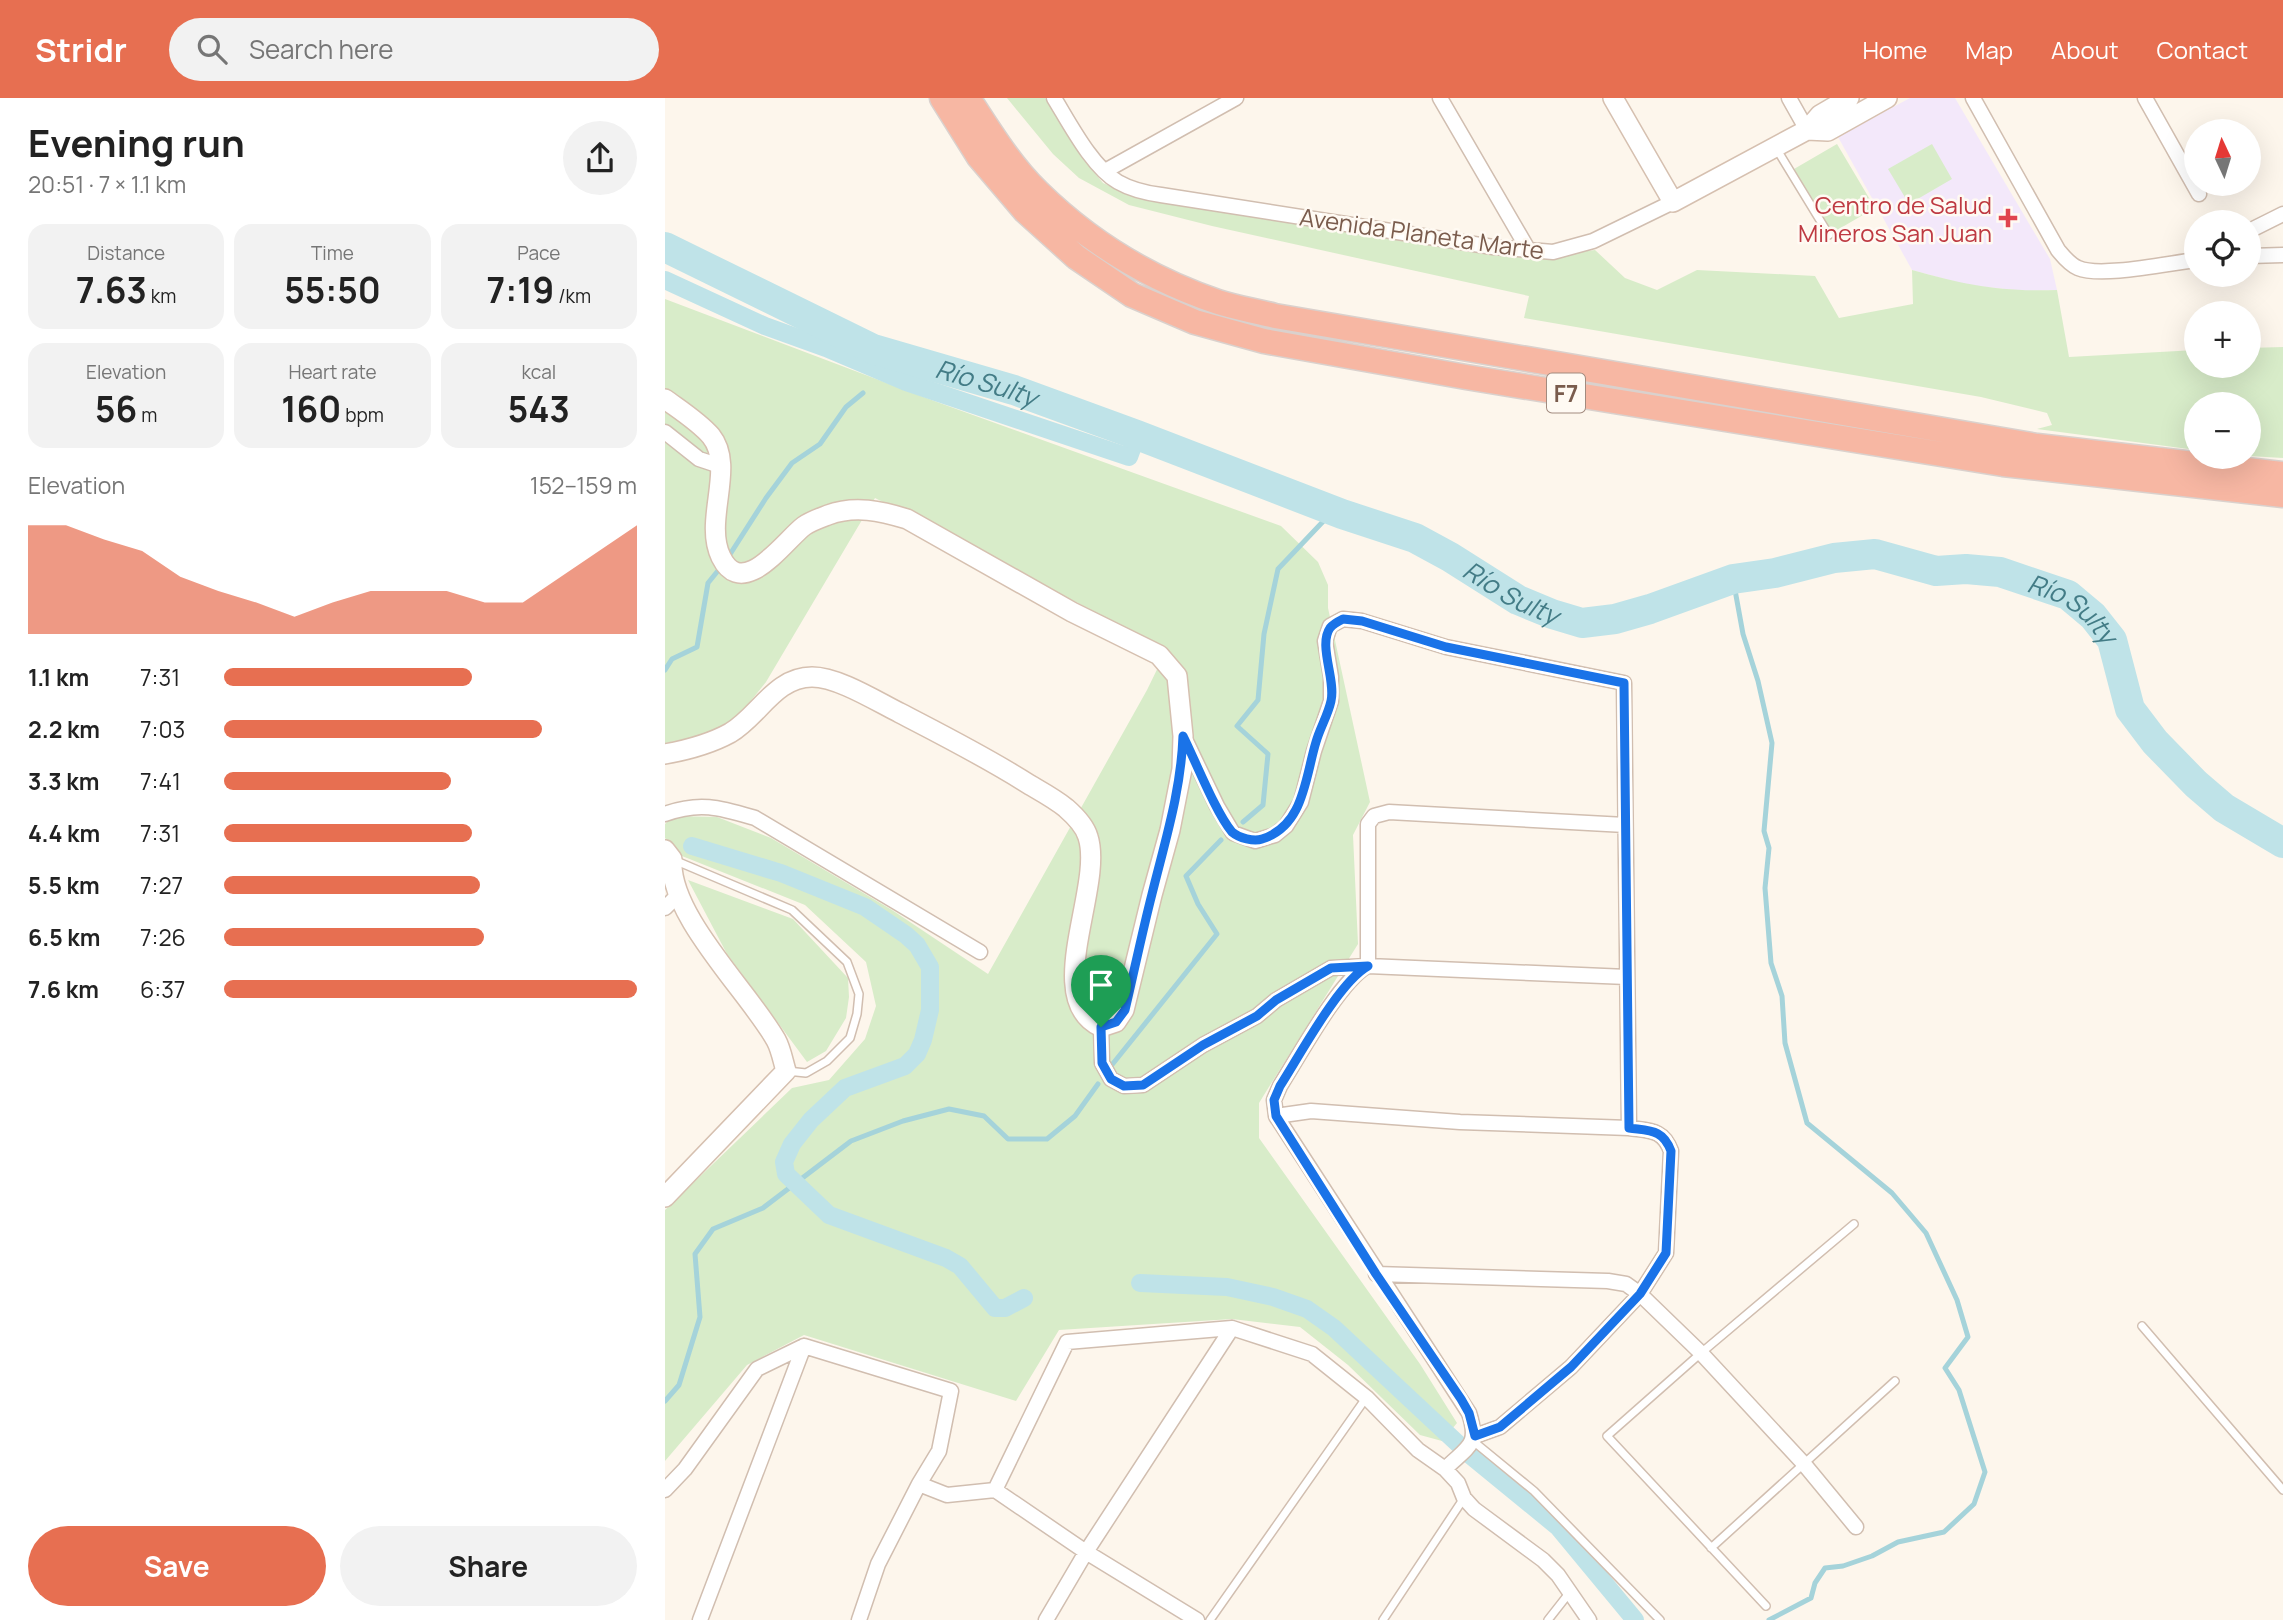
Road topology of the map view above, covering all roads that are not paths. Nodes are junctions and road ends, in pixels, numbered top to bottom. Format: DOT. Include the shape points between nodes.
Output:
graph roads {
  1 [pos="942,98"];
  2 [pos="968,98"];
  3 [pos="1054,98"];
  4 [pos="1237,98"];
  5 [pos="1440,98"];
  6 [pos="1612,98"];
  7 [pos="1789,98"];
  8 [pos="1849,98"];
  9 [pos="1887,98"];
  10 [pos="1973,98"];
  11 [pos="2145,98"];
  12 [pos="1807,130"];
  13 [pos="1776,147"];
  14 [pos="2184,167"];
  15 [pos="1105,172"];
  16 [pos="1673,202"];
  17 [pos="2283,214"];
  18 [pos="2261,225"];
  19 [pos="1829,235"];
  20 [pos="1528,250"];
  21 [pos="2283,255"];
  22 [pos="2261,256"];
  23 [pos="2184,262"];
  24 [pos="665,399"];
  25 [pos="665,432"];
  26 [pos="720,466"];
  27 [pos="2283,474"];
  28 [pos="2283,495"];
  29 [pos="1183,736"];
  30 [pos="665,754"];
  31 [pos="665,814"];
  32 [pos="1625,825"];
  33 [pos="667,856"];
  34 [pos="671,901"];
  35 [pos="980,952"];
  36 [pos="1368,966"];
  37 [pos="1627,977"];
  38 [pos="1101,1027"];
  39 [pos="786,1071"];
  40 [pos="1276,1116"];
  41 [pos="1629,1128"];
  42 [pos="667,1190"];
  43 [pos="1854,1224"];
  44 [pos="1376,1274"];
  45 [pos="1640,1294"];
  46 [pos="2142,1326"];
  47 [pos="1232,1328"];
  48 [pos="804,1346"];
  49 [pos="1701,1353"];
  50 [pos="1895,1381"];
  51 [pos="1367,1398"];
  52 [pos="1474,1439"];
  53 [pos="1804,1464"];
  54 [pos="1445,1469"];
  55 [pos="919,1484"];
  56 [pos="665,1490"];
  57 [pos="995,1490"];
  58 [pos="2283,1490"];
  59 [pos="1464,1498"];
  60 [pos="1856,1527"];
  61 [pos="1711,1548"];
  62 [pos="1086,1552"];
  63 [pos="1570,1591"];
  64 [pos="1766,1606"];
  65 [pos="700,1620"];
  66 [pos="859,1620"];
  67 [pos="1047,1620"];
  68 [pos="1197,1620"];
  69 [pos="1210,1620"];
  70 [pos="1383,1620"];
  71 [pos="1548,1620"];
  72 [pos="1589,1620"];
  73 [pos="1660,1620"];
  1 -- 28 [label="highway, F7" via="979,157 1025,211 1076,257 1132,295 1195,322 1264,341 1466,377 1989,462"];
  2 -- 27 [label="highway, F7" via="1037,191 1100,244 1153,276 1220,303 2037,446"];
  3 -- 15 [label="street, Avenida Planeta Marte"];
  4 -- 15 [label="street"];
  5 -- 20 [label="street"];
  6 -- 16 [label="street"];
  7 -- 12 [label="street"];
  8 -- 12 [label="street, Avenida Planeta Marte" via="1819,115"];
  9 -- 12 [label="street, Avenida Planeta Marte" via="1828,131"];
  10 -- 23 [label="street" via="2066,260 2078,268 2100,272"];
  11 -- 14 [label="street"];
  12 -- 13 [label="street, Avenida Planeta Marte"];
  13 -- 16 [label="street, Avenida Planeta Marte"];
  13 -- 19 [label="lane"];
  15 -- 20 [label="street, Avenida Planeta Marte" via="1137,191"];
  16 -- 20 [label="street, Avenida Planeta Marte" via="1593,241 1553,252"];
  17 -- 18 [label="street"];
  21 -- 22 [label="street"];
  24 -- 26 [label="street" via="712,437"];
  25 -- 26 [label="street" via="699,459"];
  26 -- 29 [label="street" via="715,538 728,568 753,571 805,525 831,514 878,510 907,519 1159,655 1177,676"];
  29 -- 32 [label="street" via="1233,833 1255,841 1275,835 1301,802 1331,701 1325,641 1330,626 1343,619 1362,621 1446,647 1624,683"];
  29 -- 38 [label="street" via="1182,769 1170,830 1125,1010 1116,1022"];
  30 -- 38 [label="street" via="730,733 783,685 812,677 869,697 999,765 1065,807 1088,836 1090,882 1077,945 1076,1000 1089,1021"];
  31 -- 35 [label="street" via="684,807 714,806 755,818"];
  32 -- 36 [label="street" via="1389,812 1374,816 1369,824"];
  32 -- 37 [label="street"];
  33 -- 34 [label="street"];
  33 -- 39 [label="lane" via="792,910 847,962 859,994 850,1038 827,1061 806,1073"];
  34 -- 39 [label="street" via="776,1041"];
  36 -- 37 [label="street"];
  36 -- 38 [label="street" via="1331,968 1143,1085 1124,1086 1111,1079 1102,1063"];
  36 -- 40 [label="street" via="1356,972 1344,988 1280,1086 1274,1100"];
  37 -- 41 [label="street"];
  39 -- 42 [label="street"];
  40 -- 41 [label="street" via="1311,1111"];
  40 -- 44 [label="street"];
  41 -- 45 [label="street" via="1655,1132 1666,1139 1671,1151 1666,1253"];
  43 -- 49 [label="lane"];
  44 -- 45 [label="street" via="1608,1281 1626,1284"];
  44 -- 52 [label="street" via="1461,1399"];
  45 -- 49 [label="street"];
  45 -- 52 [label="street" via="1571,1367 1500,1427"];
  46 -- 58 [label="lane"];
  47 -- 51 [label="street" via="1312,1354"];
  47 -- 57 [label="street" via="1067,1342"];
  47 -- 62 [label="street"];
  48 -- 55 [label="street" via="951,1391 939,1451"];
  48 -- 56 [label="street" via="757,1369"];
  48 -- 65 [label="street"];
  49 -- 53 [label="street"];
  49 -- 61 [label="lane" via="1607,1436"];
  50 -- 53 [label="lane"];
  51 -- 54 [label="street" via="1418,1450"];
  51 -- 69 [label="lane"];
  52 -- 54 [label="street"];
  52 -- 73 [label="lane" via="1534,1491"];
  53 -- 60 [label="street"];
  53 -- 61 [label="lane"];
  54 -- 59 [label="street"];
  55 -- 57 [label="street" via="947,1495"];
  55 -- 66 [label="street" via="878,1564"];
  57 -- 62 [label="street"];
  59 -- 63 [label="street" via="1542,1560"];
  59 -- 70 [label="lane"];
  61 -- 64 [label="lane"];
  62 -- 67 [label="street"];
  62 -- 68 [label="street"];
  63 -- 71 [label="lane"];
  63 -- 72 [label="street"];
}
